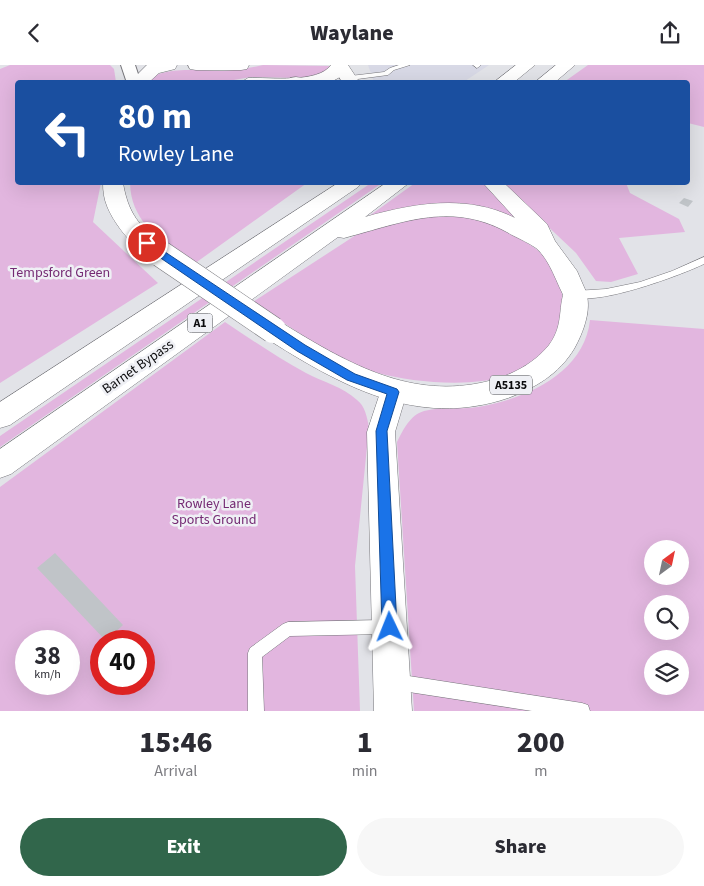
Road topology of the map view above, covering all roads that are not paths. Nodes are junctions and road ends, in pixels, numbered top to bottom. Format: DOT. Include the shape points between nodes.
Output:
graph roads {
  1 [pos="128,65"];
  2 [pos="169,65"];
  3 [pos="197,65"];
  4 [pos="241,65"];
  5 [pos="407,65"];
  6 [pos="527,65"];
  7 [pos="567,65"];
  8 [pos="389,67"];
  9 [pos="347,76"];
  10 [pos="134,80"];
  11 [pos="139,80"];
  12 [pos="315,80"];
  13 [pos="505,80"];
  14 [pos="546,80"];
  15 [pos="113,185"];
  16 [pos="346,185"];
  17 [pos="396,185"];
  18 [pos="495,185"];
  19 [pos="320,239"];
  20 [pos="544,243"];
  21 [pos="704,260"];
  22 [pos="574,294"];
  23 [pos="393,392"];
  24 [pos="0,417"];
  25 [pos="0,465"];
  26 [pos="390,627"];
  27 [pos="392,696"];
  28 [pos="256,711"];
  29 [pos="582,711"];
  1 -- 10 [label="street"];
  2 -- 11 [label="main road" via="153,69"];
  3 -- 4 [label="main road"];
  5 -- 8 [label="lane"];
  6 -- 13 [label="main road"];
  7 -- 14 [label="main road"];
  8 -- 9 [label="lane" via="386,74"];
  9 -- 12 [label="main road" via="338,71 325,79"];
  15 -- 23 [label="main road, A5135, bridge" via="122,218 161,254 272,330 351,377"];
  16 -- 24 [label="main road, A1"];
  17 -- 19 [label="main road, Barnet Bypass / A1"];
  18 -- 20 [label="main road" via="539,229"];
  19 -- 20 [label="main road" via="397,215 436,208 493,216"];
  19 -- 25 [label="main road, Barnet Bypass / A1"];
  20 -- 22 [label="main road" via="566,271"];
  21 -- 22 [label="lane" via="610,292"];
  22 -- 23 [label="main road, A5135" via="574,324 567,339 555,357 522,381 482,395 460,398 435,399"];
  23 -- 26 [label="main road" via="382,431"];
  26 -- 27 [label="main road"];
  26 -- 28 [label="lane" via="288,629 255,653"];
  27 -- 29 [label="lane"];
}
